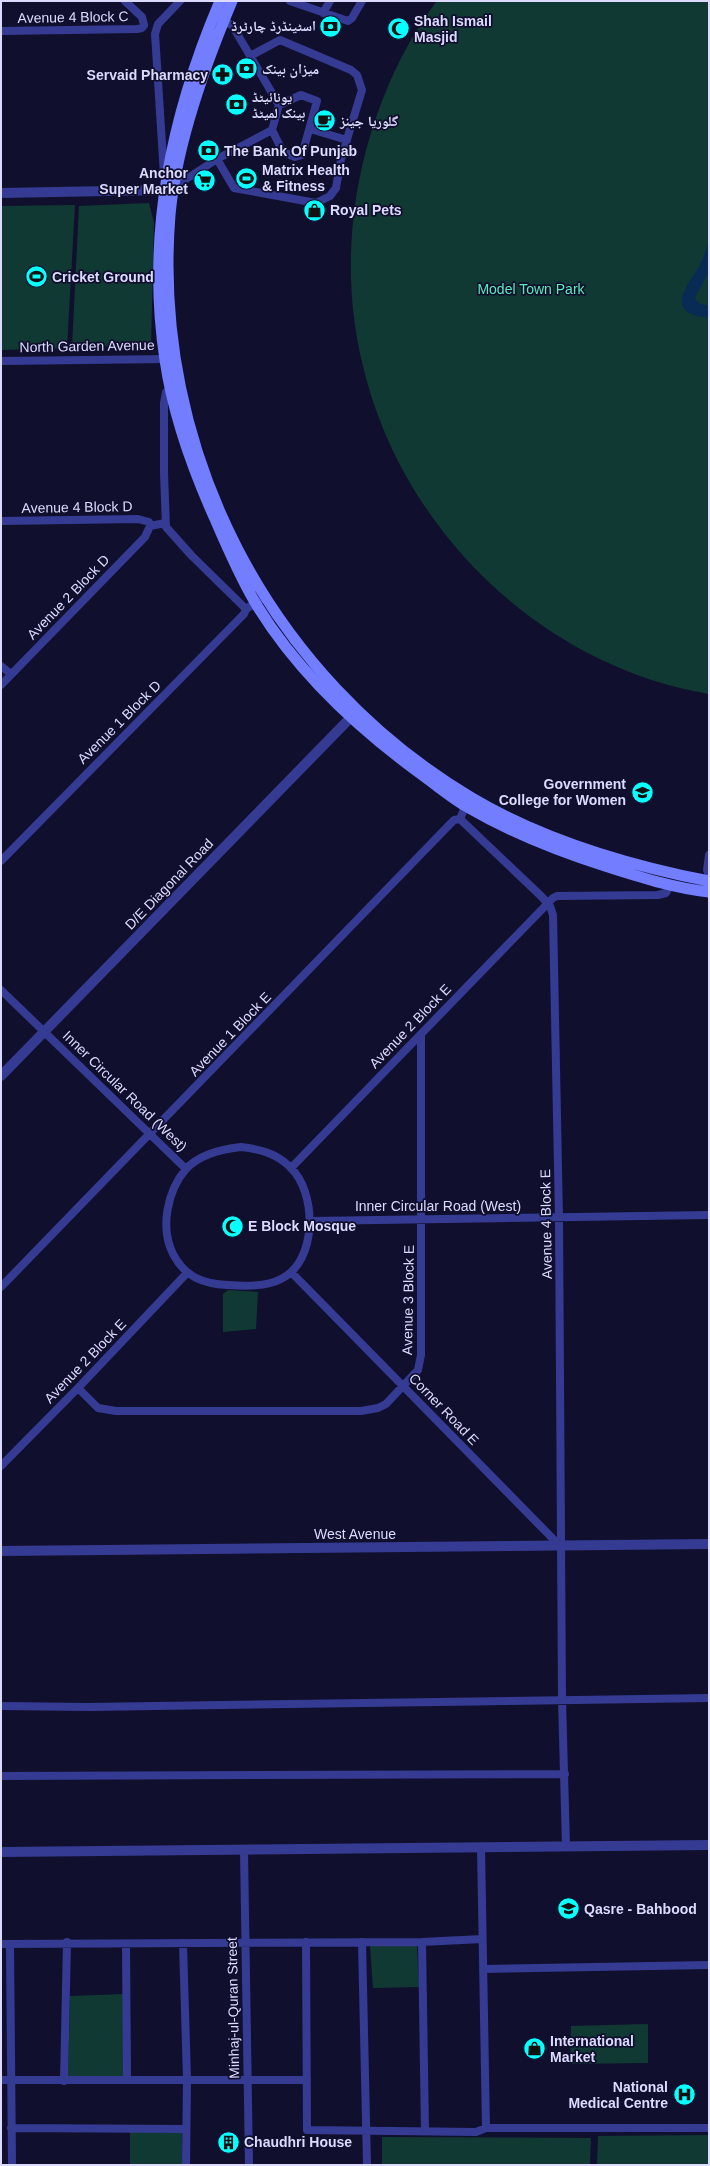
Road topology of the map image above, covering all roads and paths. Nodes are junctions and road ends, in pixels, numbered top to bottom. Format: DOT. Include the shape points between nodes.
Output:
graph roads {
  1 [pos="126,1"];
  2 [pos="180,1"];
  3 [pos="220,1"];
  4 [pos="232,1"];
  5 [pos="290,1"];
  6 [pos="330,1"];
  7 [pos="362,1"];
  8 [pos="305,3"];
  9 [pos="323,13"];
  10 [pos="218,19"];
  11 [pos="144,25"];
  12 [pos="156,28"];
  13 [pos="1,31"];
  14 [pos="250,56"];
  15 [pos="279,105"];
  16 [pos="310,129"];
  17 [pos="272,130"];
  18 [pos="347,140"];
  19 [pos="217,159"];
  20 [pos="169,189"];
  21 [pos="1,193"];
  22 [pos="169,358"];
  23 [pos="1,361"];
  24 [pos="171,388"];
  25 [pos="1,521"];
  26 [pos="165,523"];
  27 [pos="150,526"];
  28 [pos="260,600"];
  29 [pos="246,609"];
  30 [pos="1,666"];
  31 [pos="11,674"];
  32 [pos="1,684"];
  33 [pos="354,714"];
  34 [pos="468,802"];
  35 [pos="460,819"];
  36 [pos="709,855"];
  37 [pos="1,861"];
  38 [pos="709,875"];
  39 [pos="709,882"];
  40 [pos="670,885"];
  41 [pos="709,892"];
  42 [pos="548,903"];
  43 [pos="1,990"];
  44 [pos="45,1031"];
  45 [pos="421,1035"];
  46 [pos="1,1076"];
  47 [pos="152,1134"];
  48 [pos="291,1168"];
  49 [pos="186,1169"];
  50 [pos="709,1215"];
  51 [pos="559,1218"];
  52 [pos="422,1219"];
  53 [pos="311,1221"];
  54 [pos="291,1272"];
  55 [pos="187,1273"];
  56 [pos="1,1287"];
  57 [pos="403,1385"];
  58 [pos="78,1388"];
  59 [pos="1,1466"];
  60 [pos="709,1544"];
  61 [pos="561,1547"];
  62 [pos="1,1551"];
  63 [pos="709,1698"];
  64 [pos="562,1699"];
  65 [pos="1,1706"];
  66 [pos="565,1774"];
  67 [pos="1,1776"];
  68 [pos="709,1845"];
  69 [pos="566,1846"];
  70 [pos="481,1847"];
  71 [pos="244,1850"];
  72 [pos="1,1852"];
  73 [pos="482,1939"];
  74 [pos="67,1942"];
  75 [pos="183,1942"];
  76 [pos="244,1942"];
  77 [pos="306,1942"];
  78 [pos="362,1942"];
  79 [pos="422,1942"];
  80 [pos="5,1944"];
  81 [pos="126,1944"];
  82 [pos="709,1965"];
  83 [pos="483,1969"];
  84 [pos="127,2078"];
  85 [pos="187,2079"];
  86 [pos="247,2079"];
  87 [pos="1,2080"];
  88 [pos="11,2080"];
  89 [pos="307,2080"];
  90 [pos="64,2081"];
  91 [pos="12,2128"];
  92 [pos="486,2128"];
  93 [pos="709,2128"];
  94 [pos="186,2129"];
  95 [pos="425,2131"];
  96 [pos="367,2132"];
  97 [pos="12,2165"];
  98 [pos="186,2165"];
  99 [pos="249,2165"];
  100 [pos="367,2165"];
  1 -- 11 [label="street" via="142,18"];
  2 -- 12 [label="street"];
  3 -- 10 [label="main road"];
  4 -- 10 [label="main road"];
  5 -- 8 [label="street"];
  6 -- 9 [label="street"];
  7 -- 9 [label="street" via="348,21"];
  8 -- 9 [label="street"];
  10 -- 14 [label="street" via="232,24"];
  10 -- 20 [label="main road" via="176,128"];
  11 -- 12 [label="street"];
  11 -- 13 [label="street, Avenue 4 Block C" via="137,29"];
  12 -- 20 [label="street"];
  14 -- 15 [label="street"];
  14 -- 18 [label="street" via="280,40 355,72 362,90"];
  15 -- 16 [label="street" via="301,95 315,99 317,105"];
  15 -- 17 [label="street"];
  16 -- 17 [label="street" via="304,152 299,157 283,152"];
  16 -- 18 [label="street"];
  17 -- 19 [label="street"];
  18 -- 19 [label="street" via="336,188 330,196 316,203 234,188"];
  19 -- 20 [label="street"];
  20 -- 21 [label="street"];
  20 -- 22 [label="main road" via="159,282"];
  22 -- 23 [label="street, North Garden Avenue"];
  22 -- 24 [label="main road"];
  22 -- 28 [label="main road" via="202,466"];
  24 -- 26 [label="street" via="166,392 164,402"];
  24 -- 28 [label="main road" via="193,468 231,556"];
  25 -- 27 [label="street, Avenue 4 Block D" via="138,519 148,522"];
  26 -- 27 [label="street"];
  26 -- 29 [label="street" via="173,537"];
  27 -- 31 [label="street, Avenue 2 Block D" via="145,537"];
  28 -- 29 [label="street, Avenue 1 Block D"];
  28 -- 33 [label="main road" via="290,652"];
  29 -- 37 [label="street, Avenue 1 Block D" via="244,614"];
  30 -- 31 [label="street"];
  31 -- 32 [label="street, Avenue 2 Block D"];
  33 -- 34 [label="main road" via="392,753"];
  33 -- 44 [label="street, D/E Diagonal Road"];
  34 -- 35 [label="street, Avenue 1 Block E"];
  34 -- 39 [label="main road" via="577,847 642,867"];
  34 -- 40 [label="main road" via="554,849"];
  35 -- 42 [label="street"];
  35 -- 47 [label="street, Avenue 1 Block E" via="454,820"];
  36 -- 38 [label="street"];
  40 -- 41 [label="main road"];
  40 -- 42 [label="street" via="666,893 658,896 558,896"];
  42 -- 45 [label="street, Avenue 2 Block E"];
  42 -- 51 [label="street, Avenue 4 Block E" via="553,915"];
  43 -- 44 [label="street, Inner Circular Road (West)"];
  44 -- 46 [label="street, D/E Diagonal Road"];
  44 -- 47 [label="street, Inner Circular Road (West)"];
  45 -- 48 [label="street, Avenue 2 Block E"];
  45 -- 52 [label="street, Avenue 3 Block E"];
  47 -- 49 [label="street, Inner Circular Road (West)"];
  47 -- 56 [label="street, Avenue 1 Block E"];
  48 -- 49 [label="street" via="269,1153 241,1147 213,1152"];
  48 -- 53 [label="street" via="303,1189"];
  49 -- 55 [label="street" via="170,1196 166,1219 168,1239 173,1253"];
  50 -- 51 [label="street, Inner Circular Road (West)"];
  51 -- 52 [label="street, Inner Circular Road (West)"];
  51 -- 61 [label="street, Avenue 4 Block E"];
  52 -- 53 [label="street, Inner Circular Road (West)"];
  52 -- 57 [label="street, Avenue 3 Block E" via="421,1355 418,1370"];
  53 -- 54 [label="street" via="304,1253"];
  54 -- 55 [label="street" via="276,1281 244,1286 201,1282"];
  54 -- 57 [label="street, Corner Road E"];
  55 -- 58 [label="street, Avenue 2 Block E"];
  57 -- 58 [label="street, Avenue 3 Block E" via="386,1404 361,1411 116,1411 98,1408"];
  57 -- 61 [label="street, Corner Road E"];
  58 -- 59 [label="street, Avenue 2 Block E"];
  60 -- 61 [label="street, West Avenue"];
  61 -- 62 [label="street, West Avenue"];
  61 -- 64 [label="street, Avenue 4 Block E"];
  63 -- 64 [label="street"];
  64 -- 65 [label="street" via="89,1707"];
  64 -- 66 [label="street, Avenue 4 Block E"];
  66 -- 67 [label="street"];
  66 -- 69 [label="street, Avenue 4 Block E"];
  68 -- 69 [label="street"];
  69 -- 70 [label="street"];
  70 -- 71 [label="street"];
  70 -- 73 [label="street"];
  71 -- 72 [label="street"];
  71 -- 76 [label="street, Minhaj-ul-Quran Street"];
  73 -- 79 [label="street"];
  73 -- 83 [label="street"];
  74 -- 80 [label="street"];
  74 -- 81 [label="street"];
  74 -- 90 [label="street"];
  75 -- 76 [label="street"];
  75 -- 81 [label="street"];
  75 -- 85 [label="street"];
  76 -- 77 [label="street"];
  76 -- 86 [label="street, Minhaj-ul-Quran Street"];
  77 -- 78 [label="street"];
  77 -- 89 [label="street"];
  78 -- 79 [label="street"];
  78 -- 96 [label="street"];
  79 -- 95 [label="street"];
  80 -- 88 [label="street"];
  81 -- 84 [label="street"];
  82 -- 83 [label="street"];
  83 -- 92 [label="street"];
  84 -- 85 [label="street"];
  84 -- 90 [label="street"];
  85 -- 86 [label="street"];
  85 -- 94 [label="street"];
  86 -- 89 [label="street"];
  86 -- 99 [label="street, Minhaj-ul-Quran Street"];
  87 -- 88 [label="street"];
  88 -- 90 [label="street"];
  88 -- 91 [label="street"];
  89 -- 96 [label="street" via="307,2130"];
  91 -- 94 [label="street"];
  91 -- 97 [label="street"];
  92 -- 93 [label="street"];
  92 -- 95 [label="street" via="476,2132"];
  94 -- 98 [label="street"];
  95 -- 96 [label="street"];
  96 -- 100 [label="street"];
}
